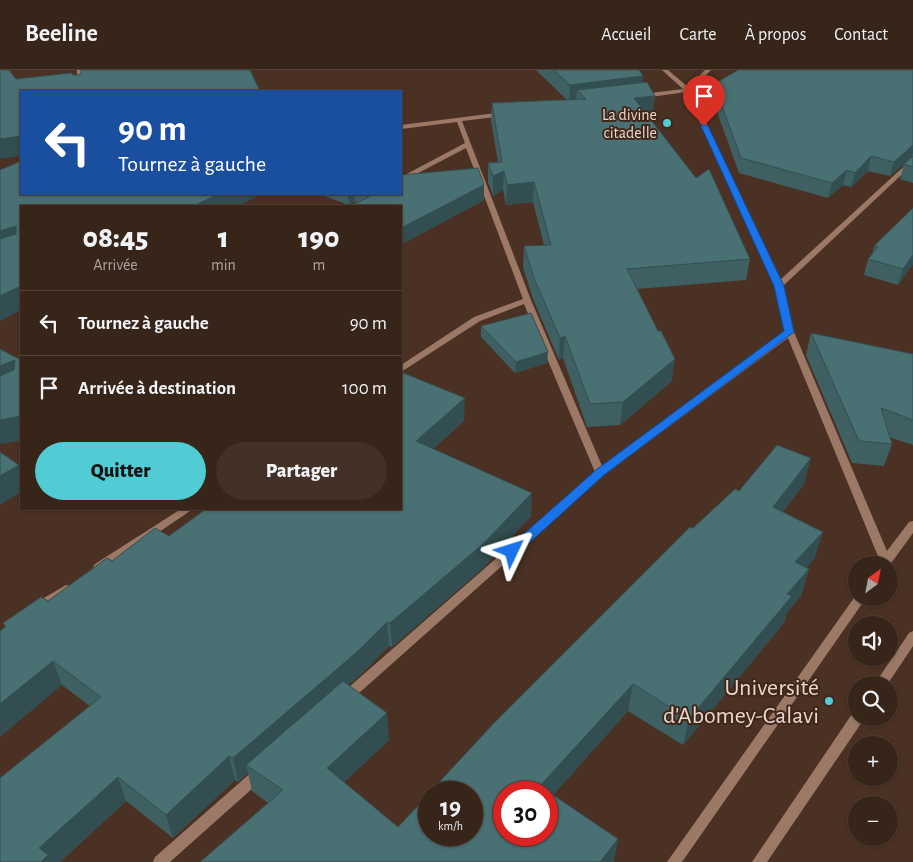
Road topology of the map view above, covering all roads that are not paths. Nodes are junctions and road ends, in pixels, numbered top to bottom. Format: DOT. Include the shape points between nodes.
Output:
graph roads {
  1 [pos="80,70"];
  2 [pos="665,70"];
  3 [pos="708,70"];
  4 [pos="80,90"];
  5 [pos="688,90"];
  6 [pos="640,96"];
  7 [pos="516,112"];
  8 [pos="459,120"];
  9 [pos="402,127"];
  10 [pos="468,144"];
  11 [pos="913,160"];
  12 [pos="402,179"];
  13 [pos="779,286"];
  14 [pos="527,300"];
  15 [pos="790,332"];
  16 [pos="402,368"];
  17 [pos="600,473"];
  18 [pos="186,510"];
  19 [pos="913,525"];
  20 [pos="882,556"];
  21 [pos="890,556"];
  22 [pos="90,573"];
  23 [pos="74,584"];
  24 [pos="854,606"];
  25 [pos="24,616"];
  26 [pos="913,636"];
  27 [pos="886,676"];
  28 [pos="339,704"];
  29 [pos="852,726"];
  30 [pos="264,770"];
  31 [pos="160,862"];
  32 [pos="674,862"];
  33 [pos="758,862"];
  1 -- 4 [label="street"];
  2 -- 5 [label="street"];
  3 -- 5 [label="street"];
  5 -- 6 [label="street"];
  5 -- 13 [label="street"];
  7 -- 8 [label="street"];
  8 -- 9 [label="street"];
  8 -- 10 [label="street"];
  10 -- 12 [label="street"];
  10 -- 14 [label="street"];
  11 -- 13 [label="street"];
  13 -- 15 [label="street"];
  14 -- 16 [label="street" via="478,319"];
  14 -- 17 [label="street"];
  15 -- 17 [label="street"];
  15 -- 20 [label="street"];
  17 -- 28 [label="street"];
  18 -- 22 [label="street"];
  19 -- 21 [label="street"];
  23 -- 25 [label="street"];
  24 -- 32 [label="street"];
  26 -- 27 [label="street"];
  29 -- 33 [label="street"];
  30 -- 31 [label="street"];
}
